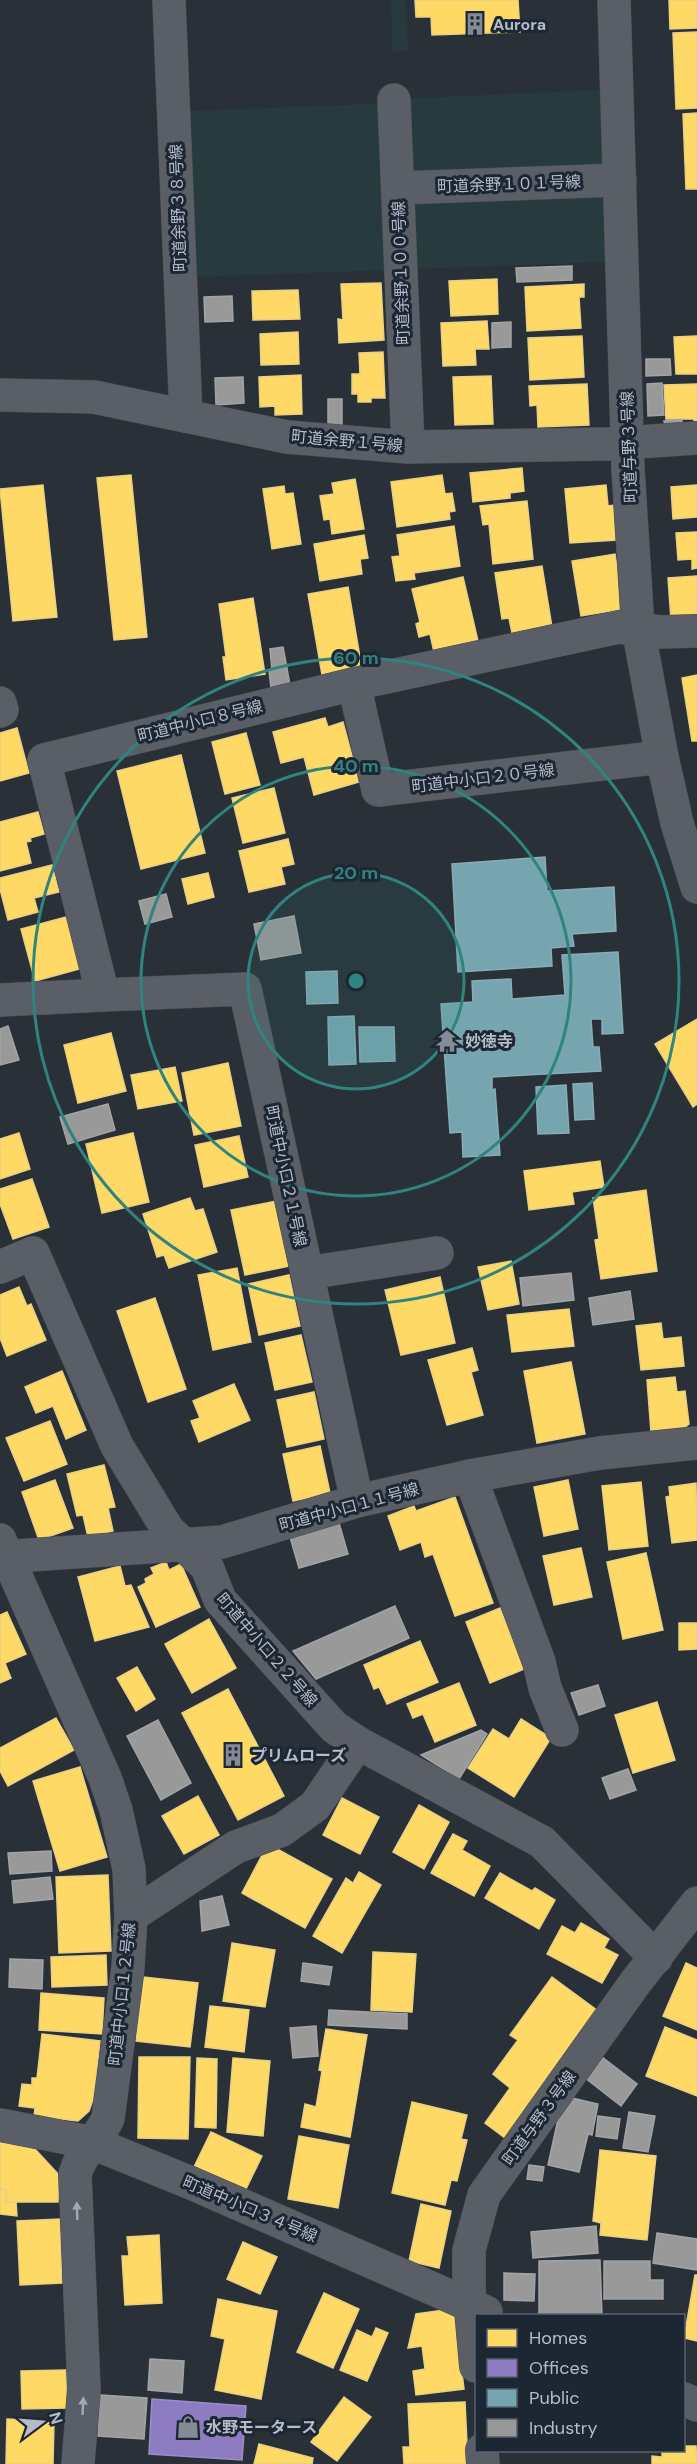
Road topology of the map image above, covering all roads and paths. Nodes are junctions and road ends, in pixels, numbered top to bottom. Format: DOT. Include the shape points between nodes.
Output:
graph roads {
  1 [pos="169,0"];
  2 [pos="614,0"];
  3 [pos="394,100"];
  4 [pos="620,180"];
  5 [pos="398,188"];
  6 [pos="0,395"];
  7 [pos="186,416"];
  8 [pos="697,438"];
  9 [pos="628,442"];
  10 [pos="408,447"];
  11 [pos="638,628"];
  12 [pos="697,631"];
  13 [pos="354,684"];
  14 [pos="0,703"];
  15 [pos="0,711"];
  16 [pos="662,757"];
  17 [pos="697,887"];
  18 [pos="103,995"];
  19 [pos="0,1000"];
  20 [pos="437,1253"];
  21 [pos="0,1268"];
  22 [pos="307,1273"];
  23 [pos="697,1443"];
  24 [pos="470,1476"];
  25 [pos="357,1501"];
  26 [pos="186,1546"];
  27 [pos="3,1551"];
  28 [pos="561,1730"];
  29 [pos="358,1743"];
  30 [pos="697,1903"];
  31 [pos="131,1916"];
  32 [pos="656,1958"];
  33 [pos="0,2125"];
  34 [pos="93,2143"];
  35 [pos="482,2310"];
  36 [pos="78,2464"];
  1 -- 7 [label="street, 町道余野３８号線"];
  2 -- 4 [label="street, 町道与野３号線"];
  3 -- 5 [label="street, 町道余野１００号線"];
  4 -- 5 [label="street, 町道余野１０１号線"];
  4 -- 9 [label="street, 町道与野３号線"];
  5 -- 10 [label="street, 町道余野１００号線"];
  6 -- 7 [label="street, 町道余野１号線" via="94,398"];
  7 -- 10 [label="street, 町道余野１号線" via="287,437"];
  8 -- 9 [label="street, 町道余野１号線"];
  9 -- 10 [label="street, 町道余野１号線"];
  9 -- 11 [label="street, 町道与野３号線"];
  11 -- 12 [label="street, 町道中小口８号線"];
  11 -- 13 [label="street, 町道中小口８号線" via="619,627"];
  11 -- 16 [label="street, 町道与野３号線"];
  13 -- 16 [label="street, 町道中小口２０号線" via="378,790"];
  13 -- 18 [label="street, 町道中小口８号線" via="44,760"];
  14 -- 15 [label="street"];
  16 -- 17 [label="street, 町道与野３号線"];
  18 -- 19 [label="street"];
  18 -- 22 [label="street, 町道中小口２１号線" via="245,989"];
  20 -- 22 [label="street"];
  21 -- 26 [label="street, 町道中小口２２号線" via="33,1253 117,1446 168,1530"];
  22 -- 25 [label="street, 町道中小口２１号線"];
  23 -- 24 [label="street, 町道中小口１１号線" via="600,1453"];
  24 -- 25 [label="street, 町道中小口１１号線"];
  24 -- 28 [label="street"];
  25 -- 26 [label="street, 町道中小口１１号線" via="222,1542"];
  26 -- 27 [label="street, 町道中小口１１号線"];
  26 -- 29 [label="street, 町道中小口２２号線" via="207,1567 220,1600 334,1727"];
  27 -- 31 [label="street, 町道中小口１２号線" via="116,1810 129,1869"];
  29 -- 31 [label="street" via="315,1806 282,1830 236,1847"];
  29 -- 32 [label="street, 町道中小口２２号線" via="542,1842"];
  30 -- 32 [label="street, 町道与野３号線"];
  31 -- 34 [label="street, 町道中小口１２号線" via="108,2118"];
  32 -- 35 [label="street, 町道与野３号線" via="484,2195 469,2250"];
  33 -- 34 [label="street, 町道中小口３４号線"];
  34 -- 35 [label="street, 町道中小口３４号線"];
  36 -- 34 [label="street, 町道中小口１２号線, one-way" via="84,2389 75,2174 79,2160"];
}
